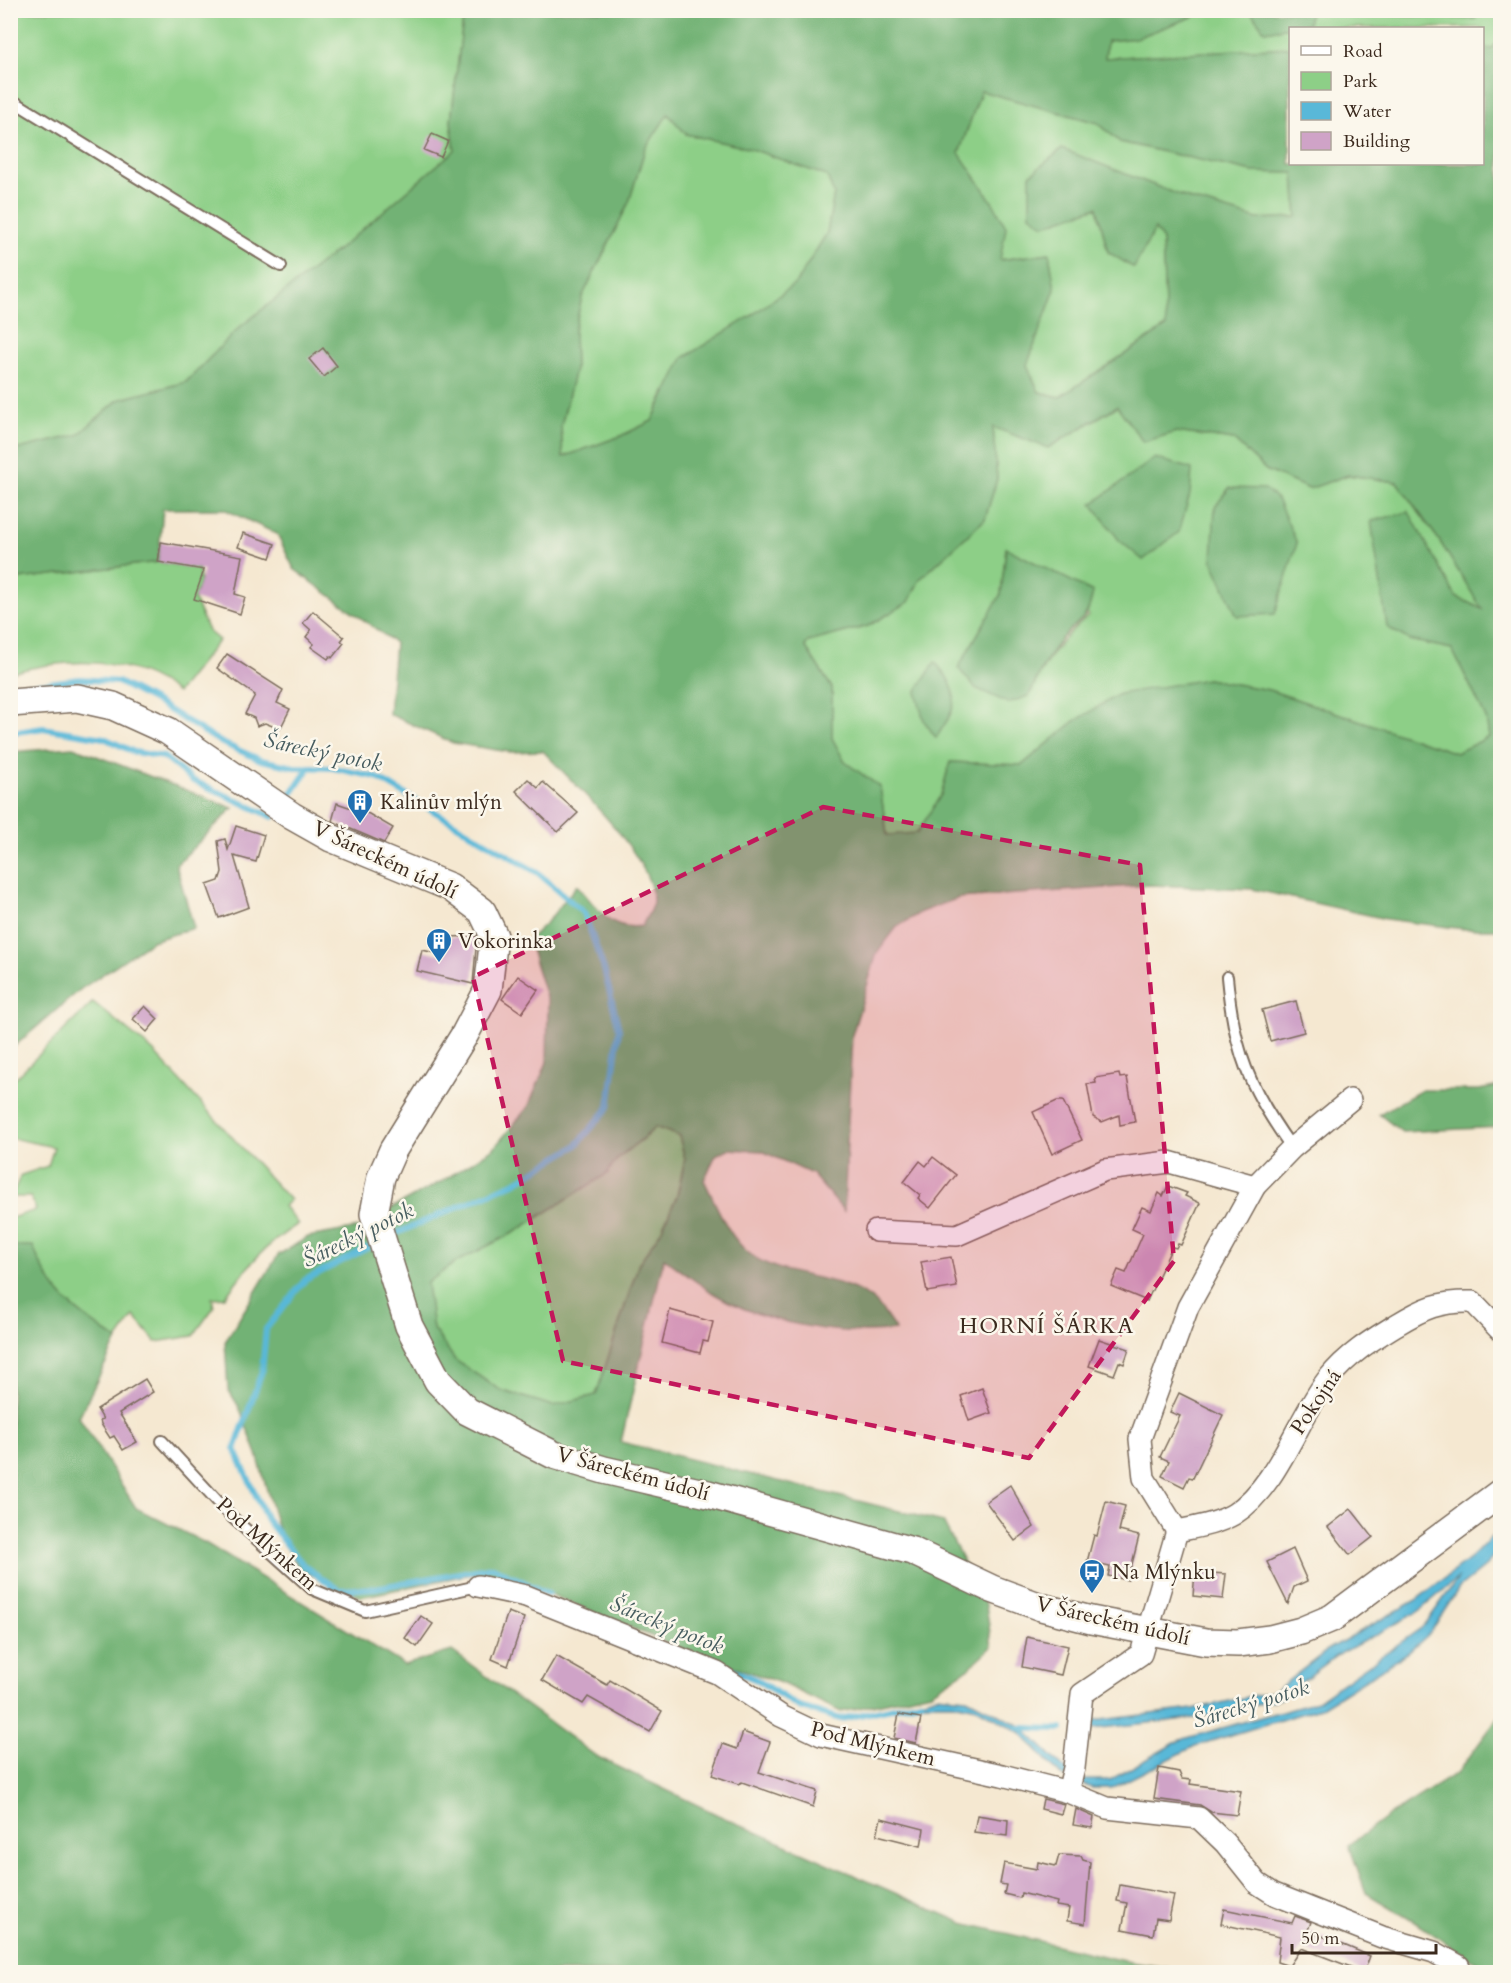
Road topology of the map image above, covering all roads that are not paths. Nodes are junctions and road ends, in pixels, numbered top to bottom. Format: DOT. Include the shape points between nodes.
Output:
graph roads {
  1 [pos="10,99"];
  2 [pos="281,266"];
  3 [pos="10,703"];
  4 [pos="1227,977"];
  5 [pos="1350,1100"];
  6 [pos="1292,1148"];
  7 [pos="1255,1186"];
  8 [pos="876,1231"];
  9 [pos="1500,1329"];
  10 [pos="162,1441"];
  11 [pos="1500,1493"];
  12 [pos="1177,1531"];
  13 [pos="478,1586"];
  14 [pos="1149,1630"];
  15 [pos="1071,1782"];
  16 [pos="1459,1966"];
  1 -- 2 [label="lane"];
  3 -- 14 [label="street, V Šáreckém údolí" via="77,698 113,706 168,731 284,811 331,838 450,887 482,911 494,936 488,990 393,1150 381,1177 374,1215 409,1326 438,1381 467,1411 554,1455 912,1551 1041,1607"];
  4 -- 6 [label="lane" via="1231,1018 1244,1069 1267,1114"];
  5 -- 6 [label="street"];
  6 -- 7 [label="street"];
  7 -- 8 [label="street" via="1168,1162 1105,1170 957,1235"];
  7 -- 12 [label="street" via="1188,1307 1140,1439 1144,1478"];
  9 -- 12 [label="street, Pokojná" via="1473,1302 1452,1301 1428,1306 1355,1350 1328,1379 1261,1489 1234,1514 1205,1526"];
  10 -- 13 [label="lane, Pod Mlýnkem" via="233,1518 312,1589 365,1611"];
  11 -- 14 [label="street, V Šáreckém údolí" via="1332,1618 1301,1631 1270,1640 1238,1643 1206,1642"];
  12 -- 14 [label="street"];
  13 -- 15 [label="street, Pod Mlýnkem" via="526,1596 717,1673 781,1716 821,1736"];
  14 -- 15 [label="street" via="1141,1654 1082,1694"];
  15 -- 16 [label="street, Pod Mlýnkem" via="1107,1808 1199,1818 1257,1883 1274,1894 1382,1937 1434,1952"];
}
